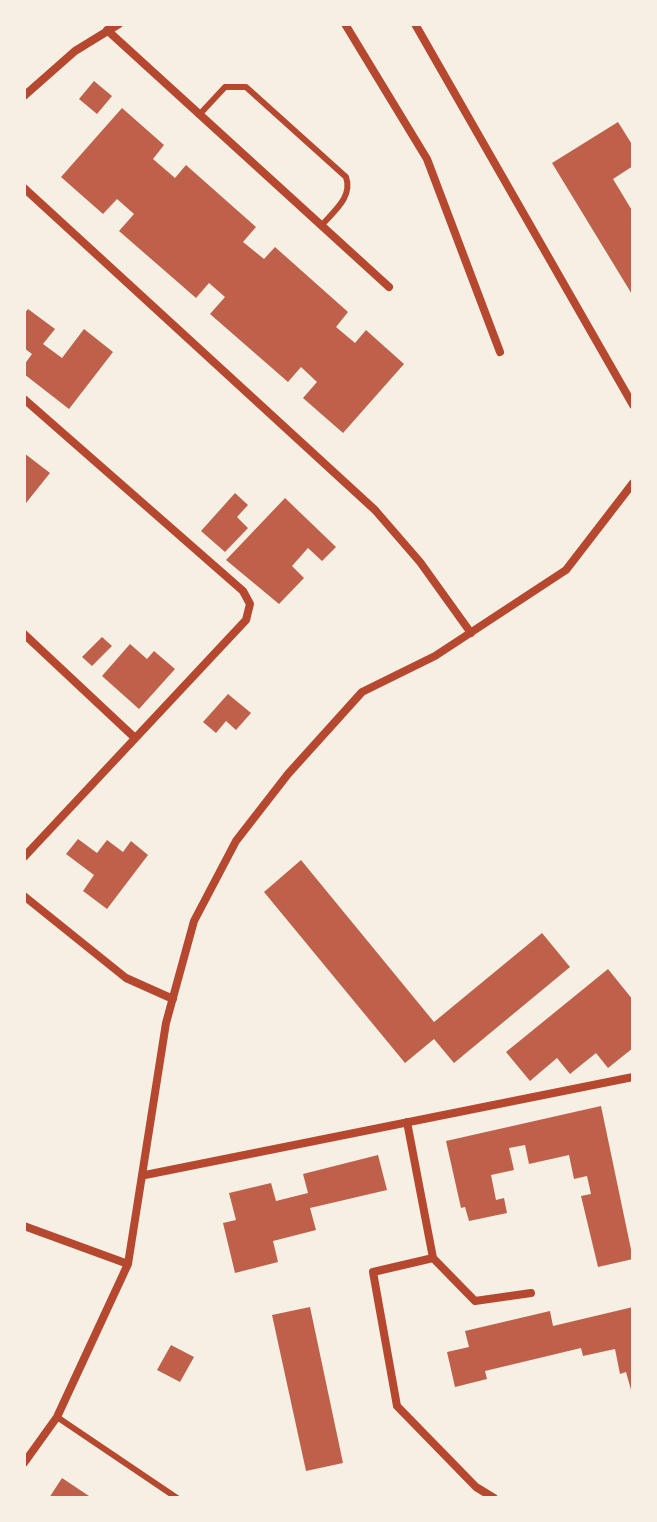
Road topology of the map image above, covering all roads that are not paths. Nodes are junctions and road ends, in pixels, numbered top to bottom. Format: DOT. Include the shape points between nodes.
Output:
graph roads {
  1 [pos="119,24"];
  2 [pos="345,24"];
  3 [pos="415,24"];
  4 [pos="107,30"];
  5 [pos="24,96"];
  6 [pos="199,115"];
  7 [pos="24,188"];
  8 [pos="321,226"];
  9 [pos="389,287"];
  10 [pos="500,352"];
  11 [pos="24,399"];
  12 [pos="633,405"];
  13 [pos="633,483"];
  14 [pos="471,633"];
  15 [pos="24,634"];
  16 [pos="135,738"];
  17 [pos="24,857"];
  18 [pos="24,896"];
  19 [pos="173,999"];
  20 [pos="633,1077"];
  21 [pos="407,1122"];
  22 [pos="145,1175"];
  23 [pos="24,1226"];
  24 [pos="433,1258"];
  25 [pos="128,1264"];
  26 [pos="531,1293"];
  27 [pos="57,1417"];
  28 [pos="24,1463"];
  29 [pos="177,1498"];
  30 [pos="494,1498"];
  1 -- 4 [label="street"];
  2 -- 10 [label="street" via="427,159"];
  3 -- 12 [label="street"];
  4 -- 5 [label="street"];
  4 -- 6 [label="street"];
  6 -- 8 [label="street"];
  6 -- 8 [label="lane" via="225,87 246,87 346,177 346,197"];
  7 -- 14 [label="street" via="354,490 420,562"];
  8 -- 9 [label="street"];
  11 -- 16 [label="street" via="248,597 246,620"];
  13 -- 14 [label="street" via="566,570"];
  14 -- 19 [label="street" via="362,692 288,774 236,841 194,921"];
  15 -- 16 [label="street"];
  16 -- 17 [label="street"];
  18 -- 19 [label="street" via="126,978"];
  19 -- 22 [label="street"];
  20 -- 21 [label="street"];
  21 -- 22 [label="street"];
  21 -- 24 [label="street"];
  22 -- 25 [label="street"];
  23 -- 25 [label="street"];
  24 -- 26 [label="street" via="475,1301"];
  24 -- 30 [label="street" via="373,1272 397,1406 476,1487"];
  25 -- 27 [label="street"];
  27 -- 28 [label="street"];
  27 -- 29 [label="lane"];
}
